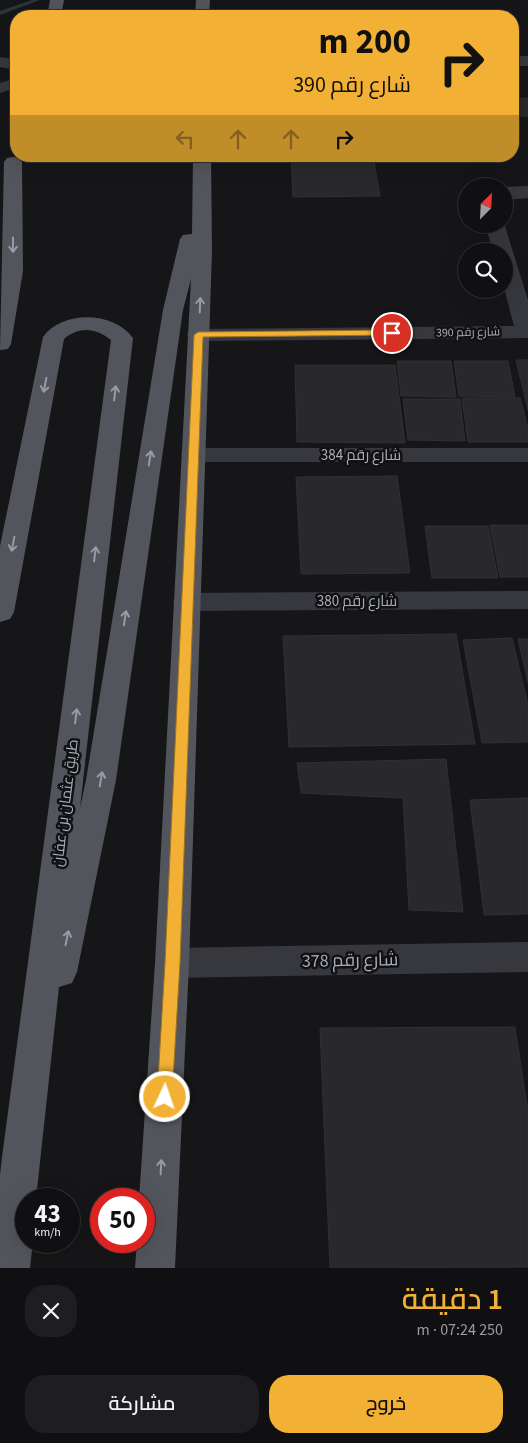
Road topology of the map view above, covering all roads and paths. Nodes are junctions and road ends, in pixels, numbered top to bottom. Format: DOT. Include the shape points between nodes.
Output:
graph roads {
  1 [pos="14,162"];
  2 [pos="15,162"];
  3 [pos="202,162"];
  4 [pos="203,185"];
  5 [pos="528,192"];
  6 [pos="513,193"];
  7 [pos="0,217"];
  8 [pos="513,286"];
  9 [pos="527,332"];
  10 [pos="198,335"];
  11 [pos="0,344"];
  12 [pos="528,454"];
  13 [pos="193,455"];
  14 [pos="528,600"];
  15 [pos="186,602"];
  16 [pos="0,612"];
  17 [pos="528,956"];
  18 [pos="172,963"];
  19 [pos="22,1157"];
  20 [pos="10,1268"];
  21 [pos="155,1268"];
  1 -- 7 [label="main road"];
  2 -- 11 [label="main road, one-way" via="13,271"];
  3 -- 4 [label="main road"];
  10 -- 4 [label="main road, one-way"];
  19 -- 4 [label="main road, one-way" via="100,780 173,310"];
  5 -- 6 [label="street"];
  8 -- 9 [label="street"];
  9 -- 10 [label="street, شارع رقم 390"];
  10 -- 13 [label="main road"];
  12 -- 13 [label="street, شارع رقم 384"];
  13 -- 15 [label="main road"];
  14 -- 15 [label="street, شارع رقم 380"];
  15 -- 18 [label="main road"];
  19 -- 16 [label="main road, طريق عثمان بن عفان, one-way" via="122,338 106,326 69,325 54,337"];
  17 -- 18 [label="street, شارع رقم 378"];
  21 -- 18 [label="main road, one-way"];
  19 -- 20 [label="main road, طريق عثمان بن عفان"];
}
